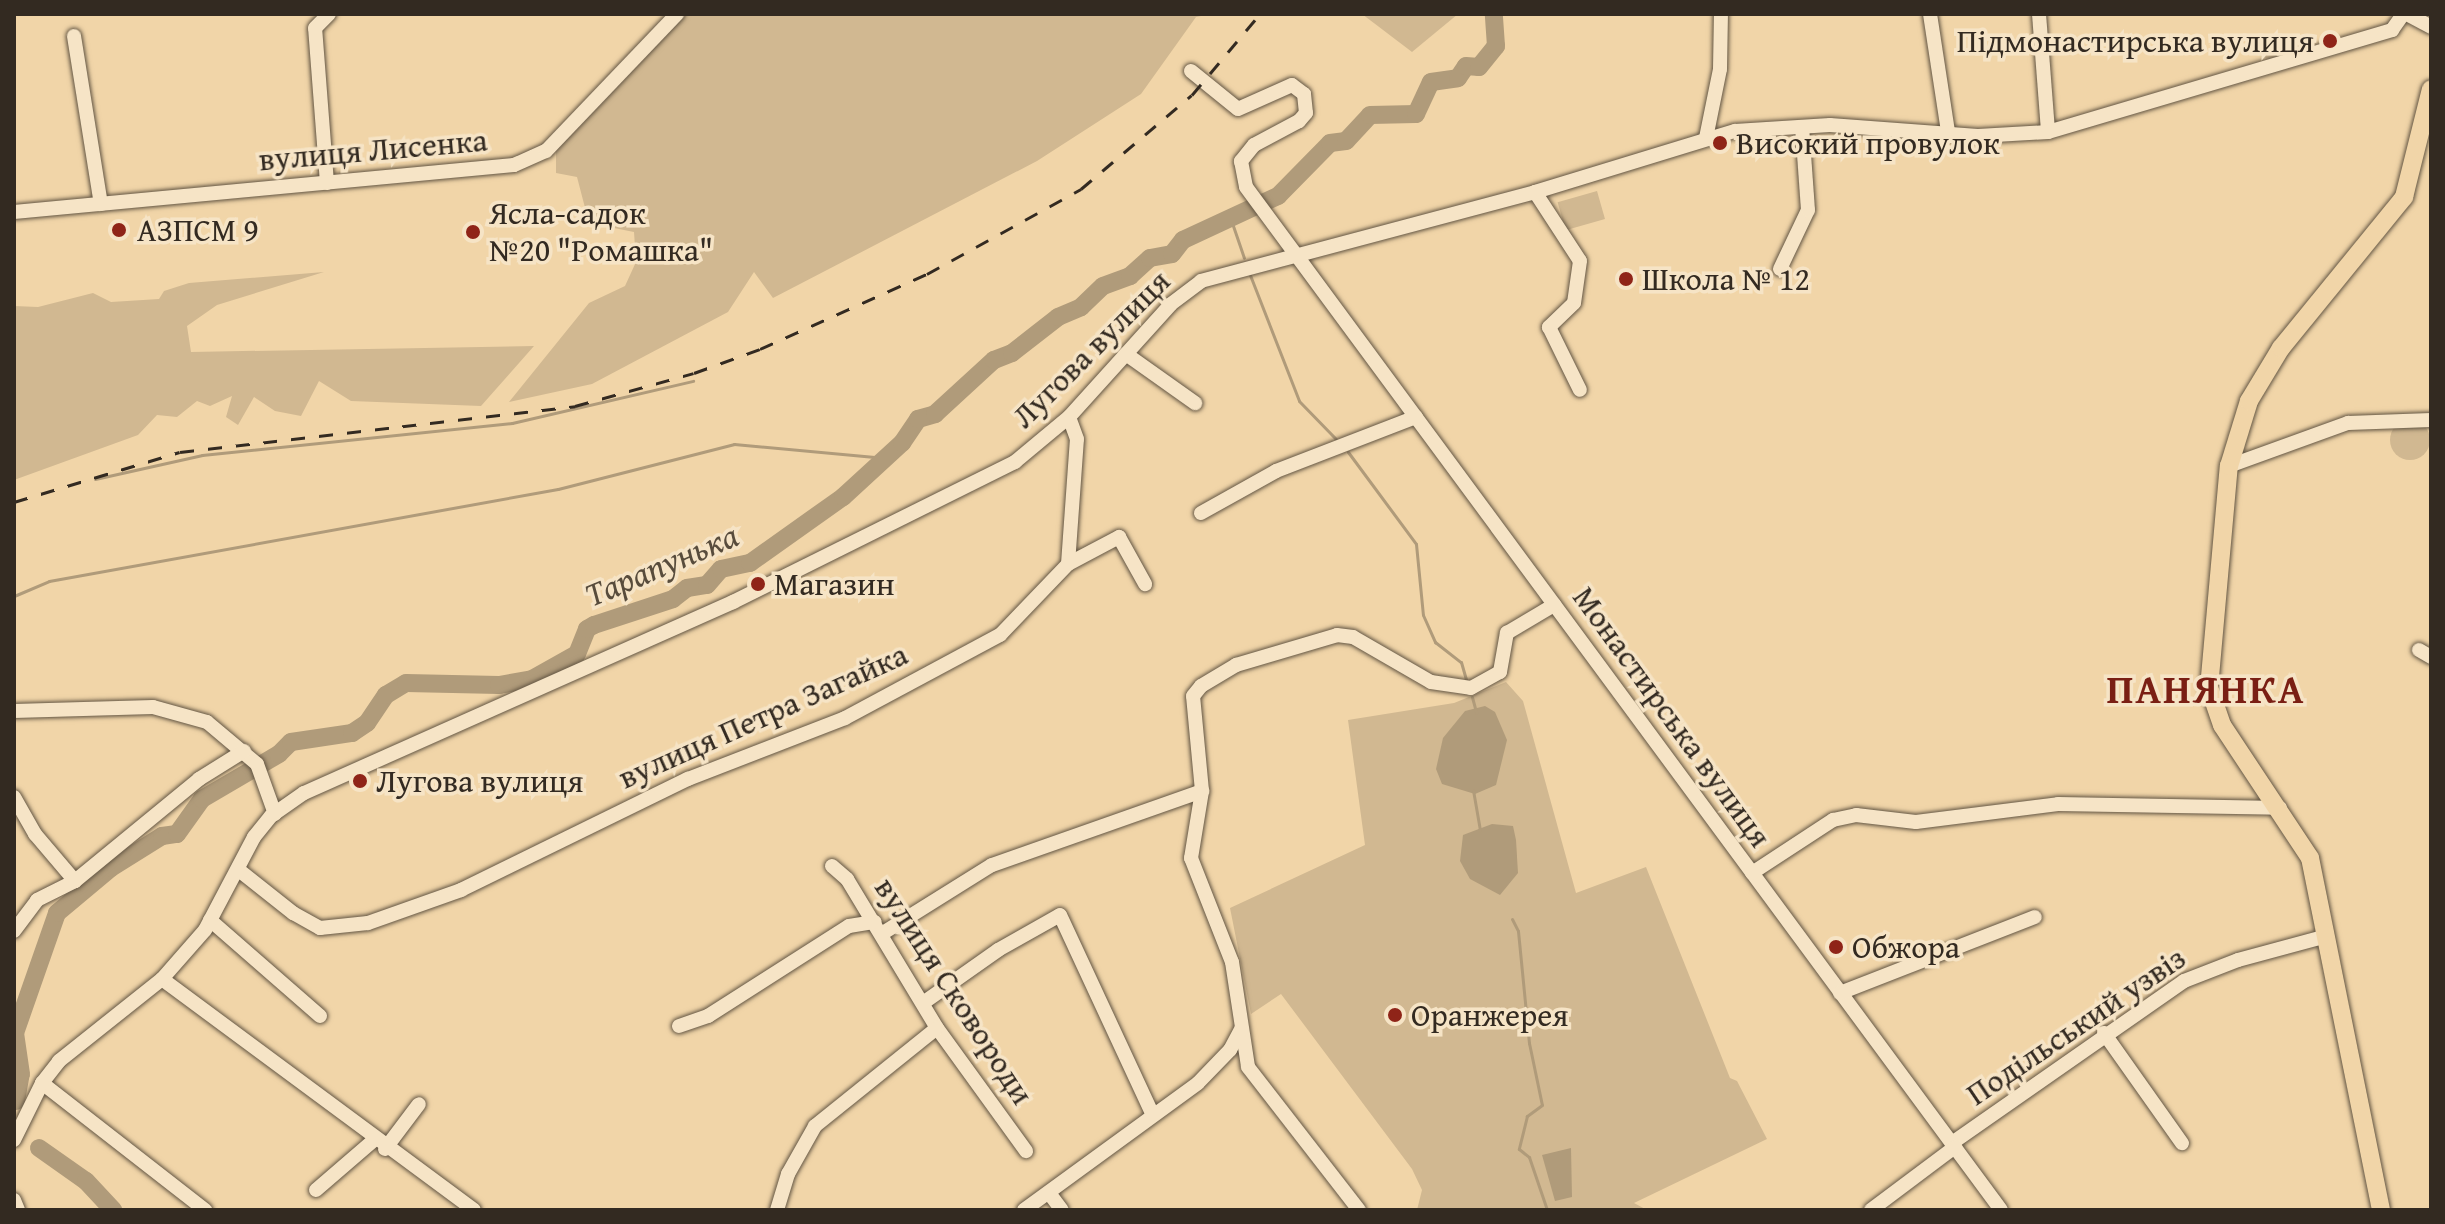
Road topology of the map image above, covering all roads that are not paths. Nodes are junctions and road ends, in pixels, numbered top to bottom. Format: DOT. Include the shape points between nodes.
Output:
graph roads {
  1 [pos="329,14"];
  2 [pos="677,14"];
  3 [pos="1721,14"];
  4 [pos="1930,14"];
  5 [pos="2039,14"];
  6 [pos="2405,14"];
  7 [pos="2431,27"];
  8 [pos="74,36"];
  9 [pos="1191,71"];
  10 [pos="2431,89"];
  11 [pos="1802,127"];
  12 [pos="1948,132"];
  13 [pos="2048,132"];
  14 [pos="1706,138"];
  15 [pos="327,183"];
  16 [pos="1535,192"];
  17 [pos="101,204"];
  18 [pos="14,212"];
  19 [pos="1298,257"];
  20 [pos="1780,269"];
  21 [pos="1126,354"];
  22 [pos="1580,390"];
  23 [pos="1195,403"];
  24 [pos="1069,417"];
  25 [pos="1416,417"];
  26 [pos="2431,420"];
  27 [pos="2229,466"];
  28 [pos="1201,513"];
  29 [pos="1068,564"];
  30 [pos="1145,584"];
  31 [pos="1554,605"];
  32 [pos="14,711"];
  33 [pos="244,751"];
  34 [pos="1202,791"];
  35 [pos="14,797"];
  36 [pos="2280,808"];
  37 [pos="275,814"];
  38 [pos="832,866"];
  39 [pos="240,871"];
  40 [pos="1752,873"];
  41 [pos="75,881"];
  42 [pos="2035,917"];
  43 [pos="210,920"];
  44 [pos="879,928"];
  45 [pos="14,931"];
  46 [pos="2327,936"];
  47 [pos="162,979"];
  48 [pos="1840,993"];
  49 [pos="923,1003"];
  50 [pos="320,1016"];
  51 [pos="679,1026"];
  52 [pos="937,1028"];
  53 [pos="1241,1029"];
  54 [pos="2104,1033"];
  55 [pos="42,1083"];
  56 [pos="419,1104"];
  57 [pos="1152,1113"];
  58 [pos="14,1140"];
  59 [pos="2182,1143"];
  60 [pos="379,1144"];
  61 [pos="1953,1145"];
  62 [pos="1026,1151"];
  63 [pos="316,1190"];
  64 [pos="1049,1193"];
  65 [pos="14,1200"];
  66 [pos="18,1210"];
  67 [pos="205,1210"];
  68 [pos="474,1210"];
  69 [pos="777,1210"];
  70 [pos="1024,1210"];
  71 [pos="1062,1210"];
  72 [pos="1359,1210"];
  73 [pos="1871,1210"];
  74 [pos="2001,1210"];
  75 [pos="2381,1210"];
  1 -- 15 [label="street" via="315,28"];
  2 -- 15 [label="street, вулиця Лисенка" via="546,151 531,159"];
  3 -- 14 [label="street" via="1720,69"];
  4 -- 12 [label="street"];
  5 -- 13 [label="street"];
  6 -- 7 [label="street"];
  6 -- 13 [label="street" via="2392,30"];
  8 -- 17 [label="street"];
  9 -- 19 [label="street, Монастирська вулиця" via="1238,109 1292,85 1304,94 1306,113 1299,121 1254,145 1241,161 1250,192"];
  10 -- 27 [label="main road" via="2404,197 2281,348 2249,401"];
  11 -- 12 [label="street"];
  11 -- 14 [label="street"];
  11 -- 20 [label="street" via="1808,210"];
  12 -- 13 [label="street"];
  14 -- 16 [label="street"];
  15 -- 17 [label="street, вулиця Лисенка"];
  16 -- 19 [label="street"];
  16 -- 22 [label="street" via="1580,261 1574,303 1549,327"];
  17 -- 18 [label="street, вулиця Лисенка"];
  19 -- 21 [label="street, Лугова вулиця" via="1201,281 1171,304"];
  19 -- 25 [label="street, Монастирська вулиця"];
  21 -- 23 [label="street"];
  21 -- 24 [label="street, Лугова вулиця"];
  24 -- 29 [label="street" via="1077,439"];
  24 -- 37 [label="street, Лугова вулиця" via="1015,462 935,506 304,793"];
  25 -- 28 [label="street" via="1276,471"];
  25 -- 31 [label="street, Монастирська вулиця"];
  26 -- 27 [label="street" via="2348,423"];
  27 -- 36 [label="main road" via="2209,688 2222,725"];
  29 -- 30 [label="street, вулиця Петра Загайка" via="1119,537"];
  29 -- 39 [label="street, вулиця Петра Загайка" via="1000,635 845,718 688,779 461,890 368,923 334,929 293,913"];
  31 -- 34 [label="street" via="1507,633 1500,672 1471,688 1431,682 1353,637 1337,635 1236,665 1193,696"];
  31 -- 40 [label="street, Монастирська вулиця"];
  32 -- 33 [label="street" via="153,707 207,722"];
  33 -- 37 [label="street" via="257,764"];
  33 -- 41 [label="street" via="199,779"];
  34 -- 44 [label="street" via="992,865"];
  34 -- 53 [label="street" via="1191,858 1232,962"];
  35 -- 41 [label="street" via="35,834"];
  36 -- 40 [label="street" via="2058,804 1916,822 1856,815 1833,820"];
  36 -- 46 [label="main road" via="2310,858"];
  37 -- 39 [label="street, Лугова вулиця" via="254,837"];
  38 -- 44 [label="street, вулиця Сковороди" via="847,879"];
  39 -- 43 [label="street, Лугова вулиця"];
  40 -- 48 [label="street, Монастирська вулиця"];
  41 -- 45 [label="street" via="37,900"];
  42 -- 48 [label="street"];
  43 -- 47 [label="street, Лугова вулиця"];
  43 -- 50 [label="street"];
  44 -- 49 [label="street, вулиця Сковороди"];
  44 -- 51 [label="street" via="849,926 708,1016"];
  46 -- 54 [label="street, Подільський узвіз" via="2203,972"];
  46 -- 75 [label="main road"];
  47 -- 55 [label="street, Лугова вулиця" via="91,1032"];
  47 -- 60 [label="street"];
  48 -- 61 [label="street, Монастирська вулиця"];
  49 -- 52 [label="street, вулиця Сковороди"];
  49 -- 57 [label="street" via="998,950 1060,915"];
  52 -- 62 [label="street, вулиця Сковороди"];
  52 -- 69 [label="street" via="815,1126 788,1174"];
  53 -- 57 [label="street" via="1214,1070"];
  53 -- 72 [label="street" via="1248,1067"];
  54 -- 59 [label="street"];
  54 -- 61 [label="street, Подільський узвіз"];
  55 -- 58 [label="street, Лугова вулиця"];
  55 -- 67 [label="street"];
  56 -- 60 [label="street"];
  57 -- 64 [label="street"];
  60 -- 63 [label="street"];
  60 -- 68 [label="street"];
  61 -- 73 [label="street, Подільський узвіз"];
  61 -- 74 [label="street, Монастирська вулиця"];
  64 -- 70 [label="street"];
  64 -- 71 [label="street"];
  65 -- 66 [label="street"];
}
